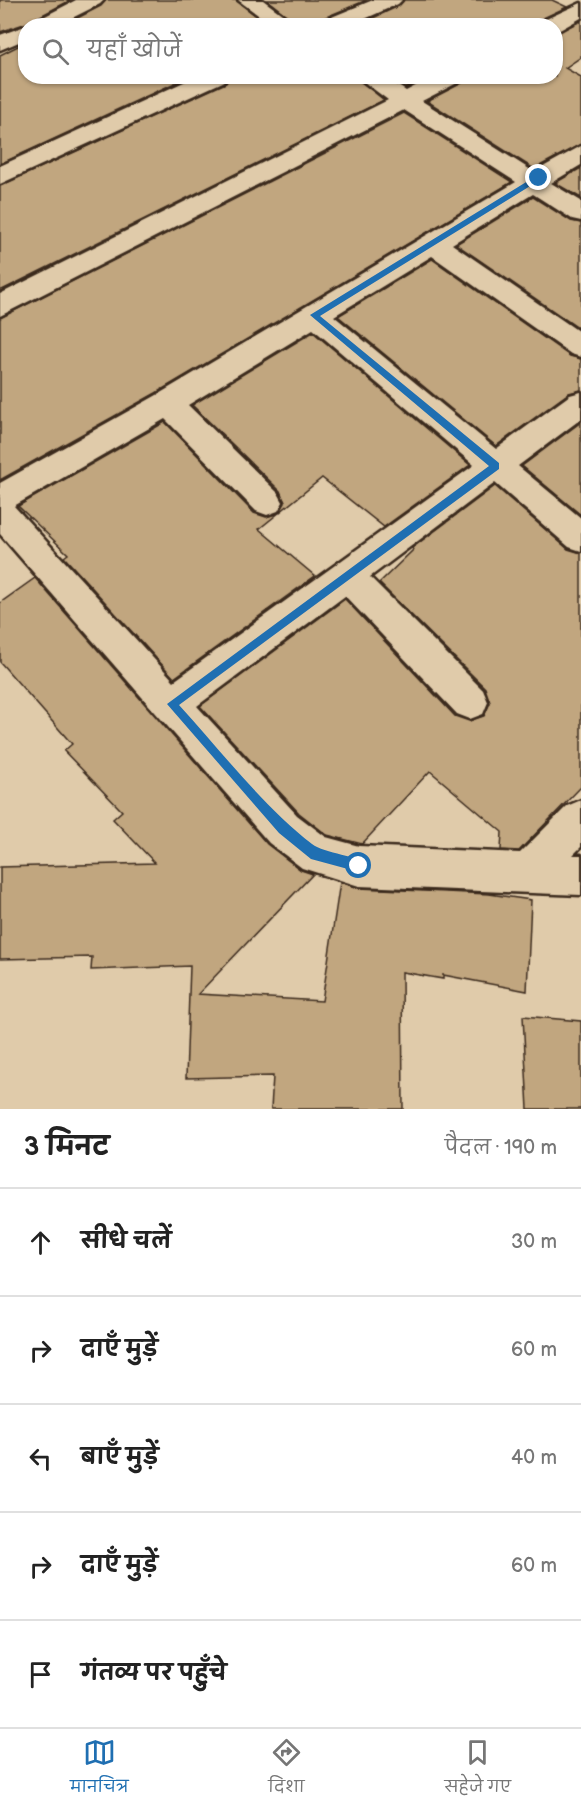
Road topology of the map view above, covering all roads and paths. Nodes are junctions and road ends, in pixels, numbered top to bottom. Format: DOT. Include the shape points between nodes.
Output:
graph roads {
  1 [pos="93,0"];
  2 [pos="249,0"];
  3 [pos="392,0"];
  4 [pos="581,9"];
  5 [pos="55,18"];
  6 [pos="276,18"];
  7 [pos="349,18"];
  8 [pos="563,19"];
  9 [pos="18,35"];
  10 [pos="0,43"];
  11 [pos="200,84"];
  12 [pos="379,84"];
  13 [pos="438,84"];
  14 [pos="405,101"];
  15 [pos="581,154"];
  16 [pos="0,176"];
  17 [pos="532,182"];
  18 [pos="581,213"];
  19 [pos="432,243"];
  20 [pos="0,306"];
  21 [pos="315,315"];
  22 [pos="581,347"];
  23 [pos="168,402"];
  24 [pos="581,403"];
  25 [pos="496,466"];
  26 [pos="0,498"];
  27 [pos="267,502"];
  28 [pos="0,512"];
  29 [pos="581,537"];
  30 [pos="347,576"];
  31 [pos="470,702"];
  32 [pos="172,704"];
  33 [pos="581,819"];
  34 [pos="527,874"];
  35 [pos="581,875"];
  1 -- 5 [label="street"];
  2 -- 6 [label="street"];
  3 -- 7 [label="street"];
  4 -- 8 [label="street"];
  9 -- 10 [label="street"];
  11 -- 16 [label="street"];
  12 -- 14 [label="street"];
  13 -- 14 [label="street"];
  14 -- 17 [label="street"];
  14 -- 20 [label="street"];
  15 -- 17 [label="street"];
  17 -- 18 [label="street"];
  17 -- 19 [label="street"];
  19 -- 21 [label="street"];
  19 -- 22 [label="street"];
  21 -- 23 [label="street"];
  21 -- 25 [label="street"];
  23 -- 26 [label="street"];
  23 -- 27 [label="street"];
  24 -- 25 [label="street"];
  25 -- 29 [label="street"];
  25 -- 30 [label="street"];
  28 -- 32 [label="street"];
  30 -- 31 [label="street"];
  30 -- 32 [label="street"];
  32 -- 34 [label="street" via="283,829 316,855 359,866"];
  33 -- 34 [label="street"];
  34 -- 35 [label="street"];
}
